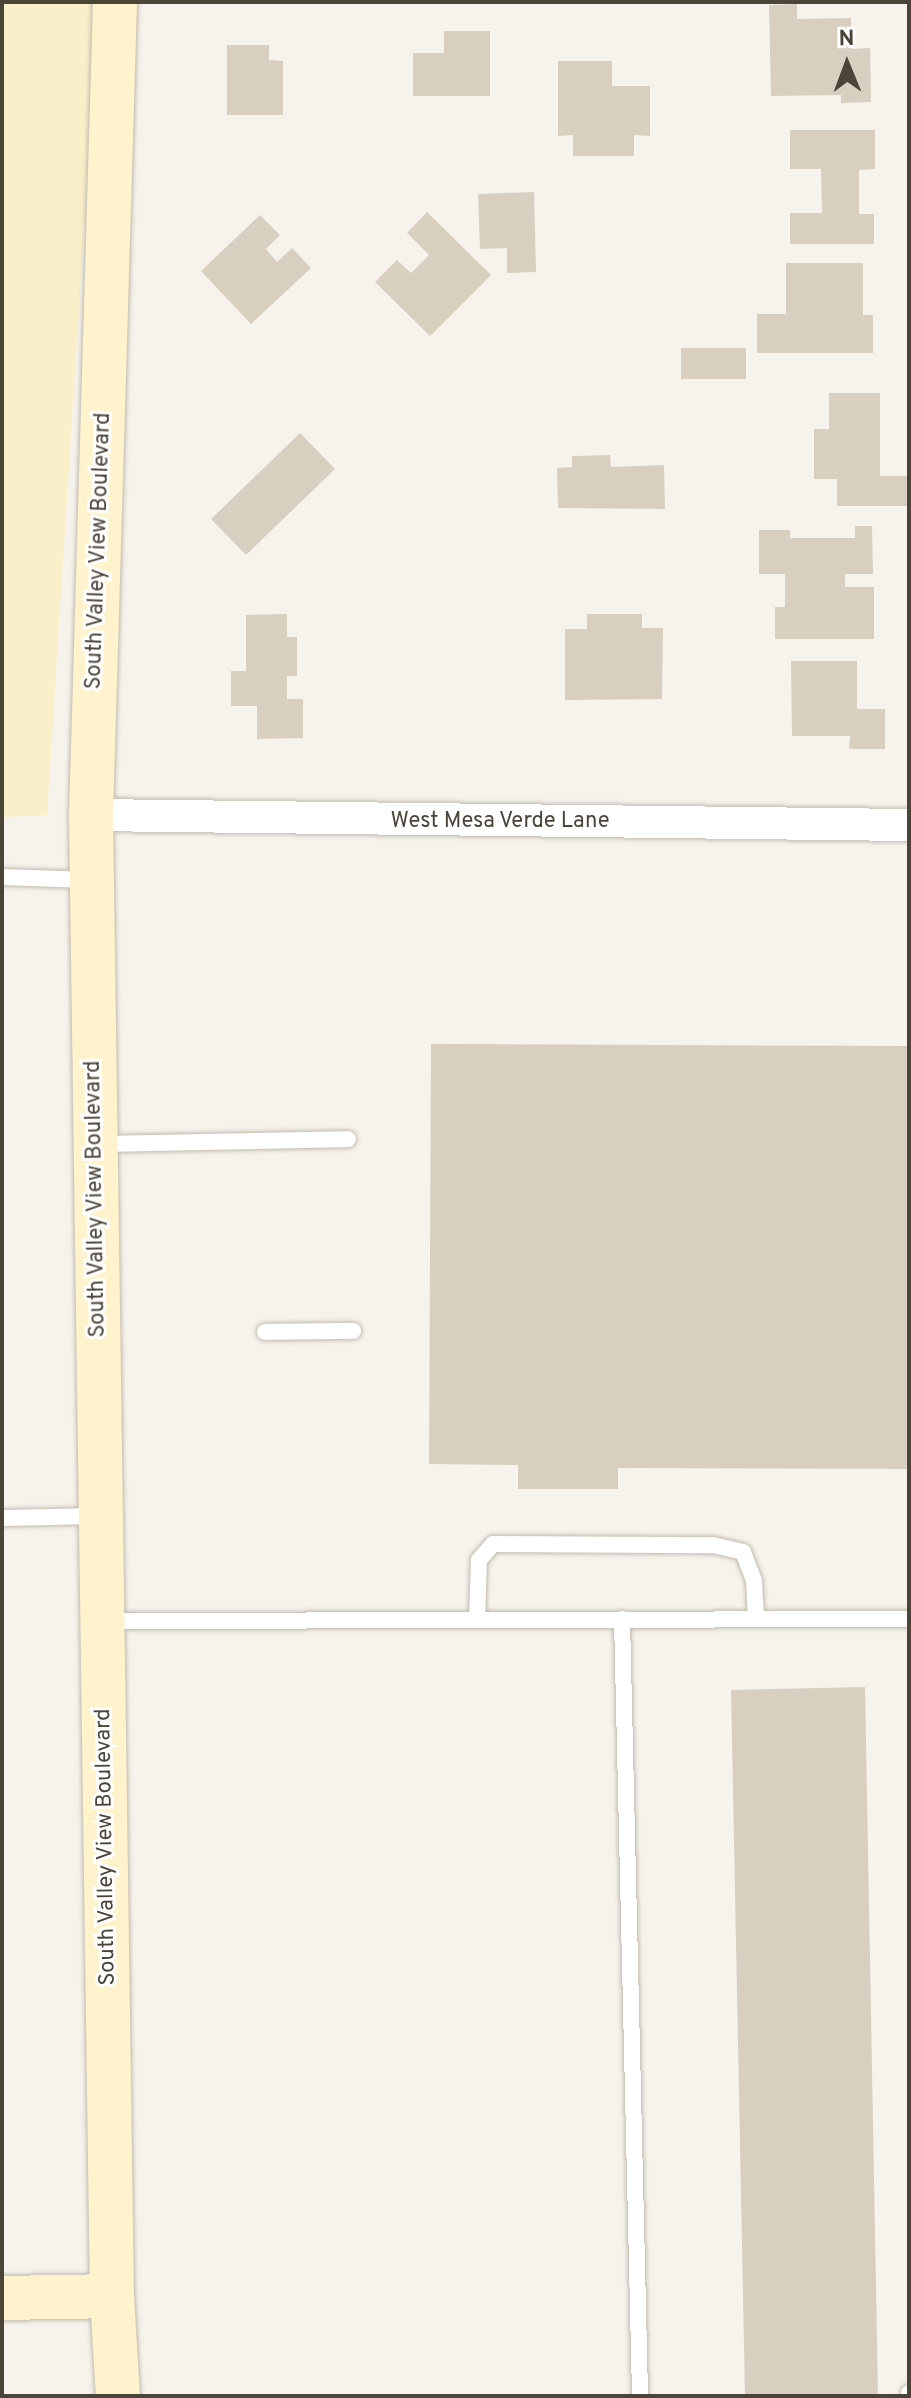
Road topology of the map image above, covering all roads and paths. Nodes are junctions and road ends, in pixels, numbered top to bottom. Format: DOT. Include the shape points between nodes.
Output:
graph roads {
  1 [pos="115,2"];
  2 [pos="91,815"];
  3 [pos="909,825"];
  4 [pos="2,877"];
  5 [pos="92,881"];
  6 [pos="348,1139"];
  7 [pos="96,1144"];
  8 [pos="353,1331"];
  9 [pos="265,1332"];
  10 [pos="101,1516"];
  11 [pos="2,1518"];
  12 [pos="477,1619"];
  13 [pos="622,1619"];
  14 [pos="756,1619"];
  15 [pos="909,1619"];
  16 [pos="102,1621"];
  17 [pos="112,2296"];
  18 [pos="2,2298"];
  19 [pos="118,2396"];
  20 [pos="640,2396"];
  1 -- 2 [label="main road, South Valley View Boulevard"];
  2 -- 3 [label="street, West Mesa Verde Lane"];
  2 -- 5 [label="main road, South Valley View Boulevard"];
  4 -- 5 [label="lane"];
  5 -- 7 [label="main road, South Valley View Boulevard"];
  6 -- 7 [label="lane"];
  7 -- 10 [label="main road, South Valley View Boulevard"];
  8 -- 9 [label="lane"];
  10 -- 11 [label="lane"];
  10 -- 16 [label="main road, South Valley View Boulevard"];
  12 -- 13 [label="lane"];
  12 -- 14 [label="lane" via="479,1560 493,1544 713,1545 743,1552 754,1580"];
  12 -- 16 [label="lane"];
  13 -- 14 [label="lane"];
  13 -- 20 [label="lane"];
  14 -- 15 [label="lane"];
  16 -- 17 [label="main road, South Valley View Boulevard"];
  17 -- 18 [label="main road"];
  17 -- 19 [label="main road, South Valley View Boulevard"];
}
